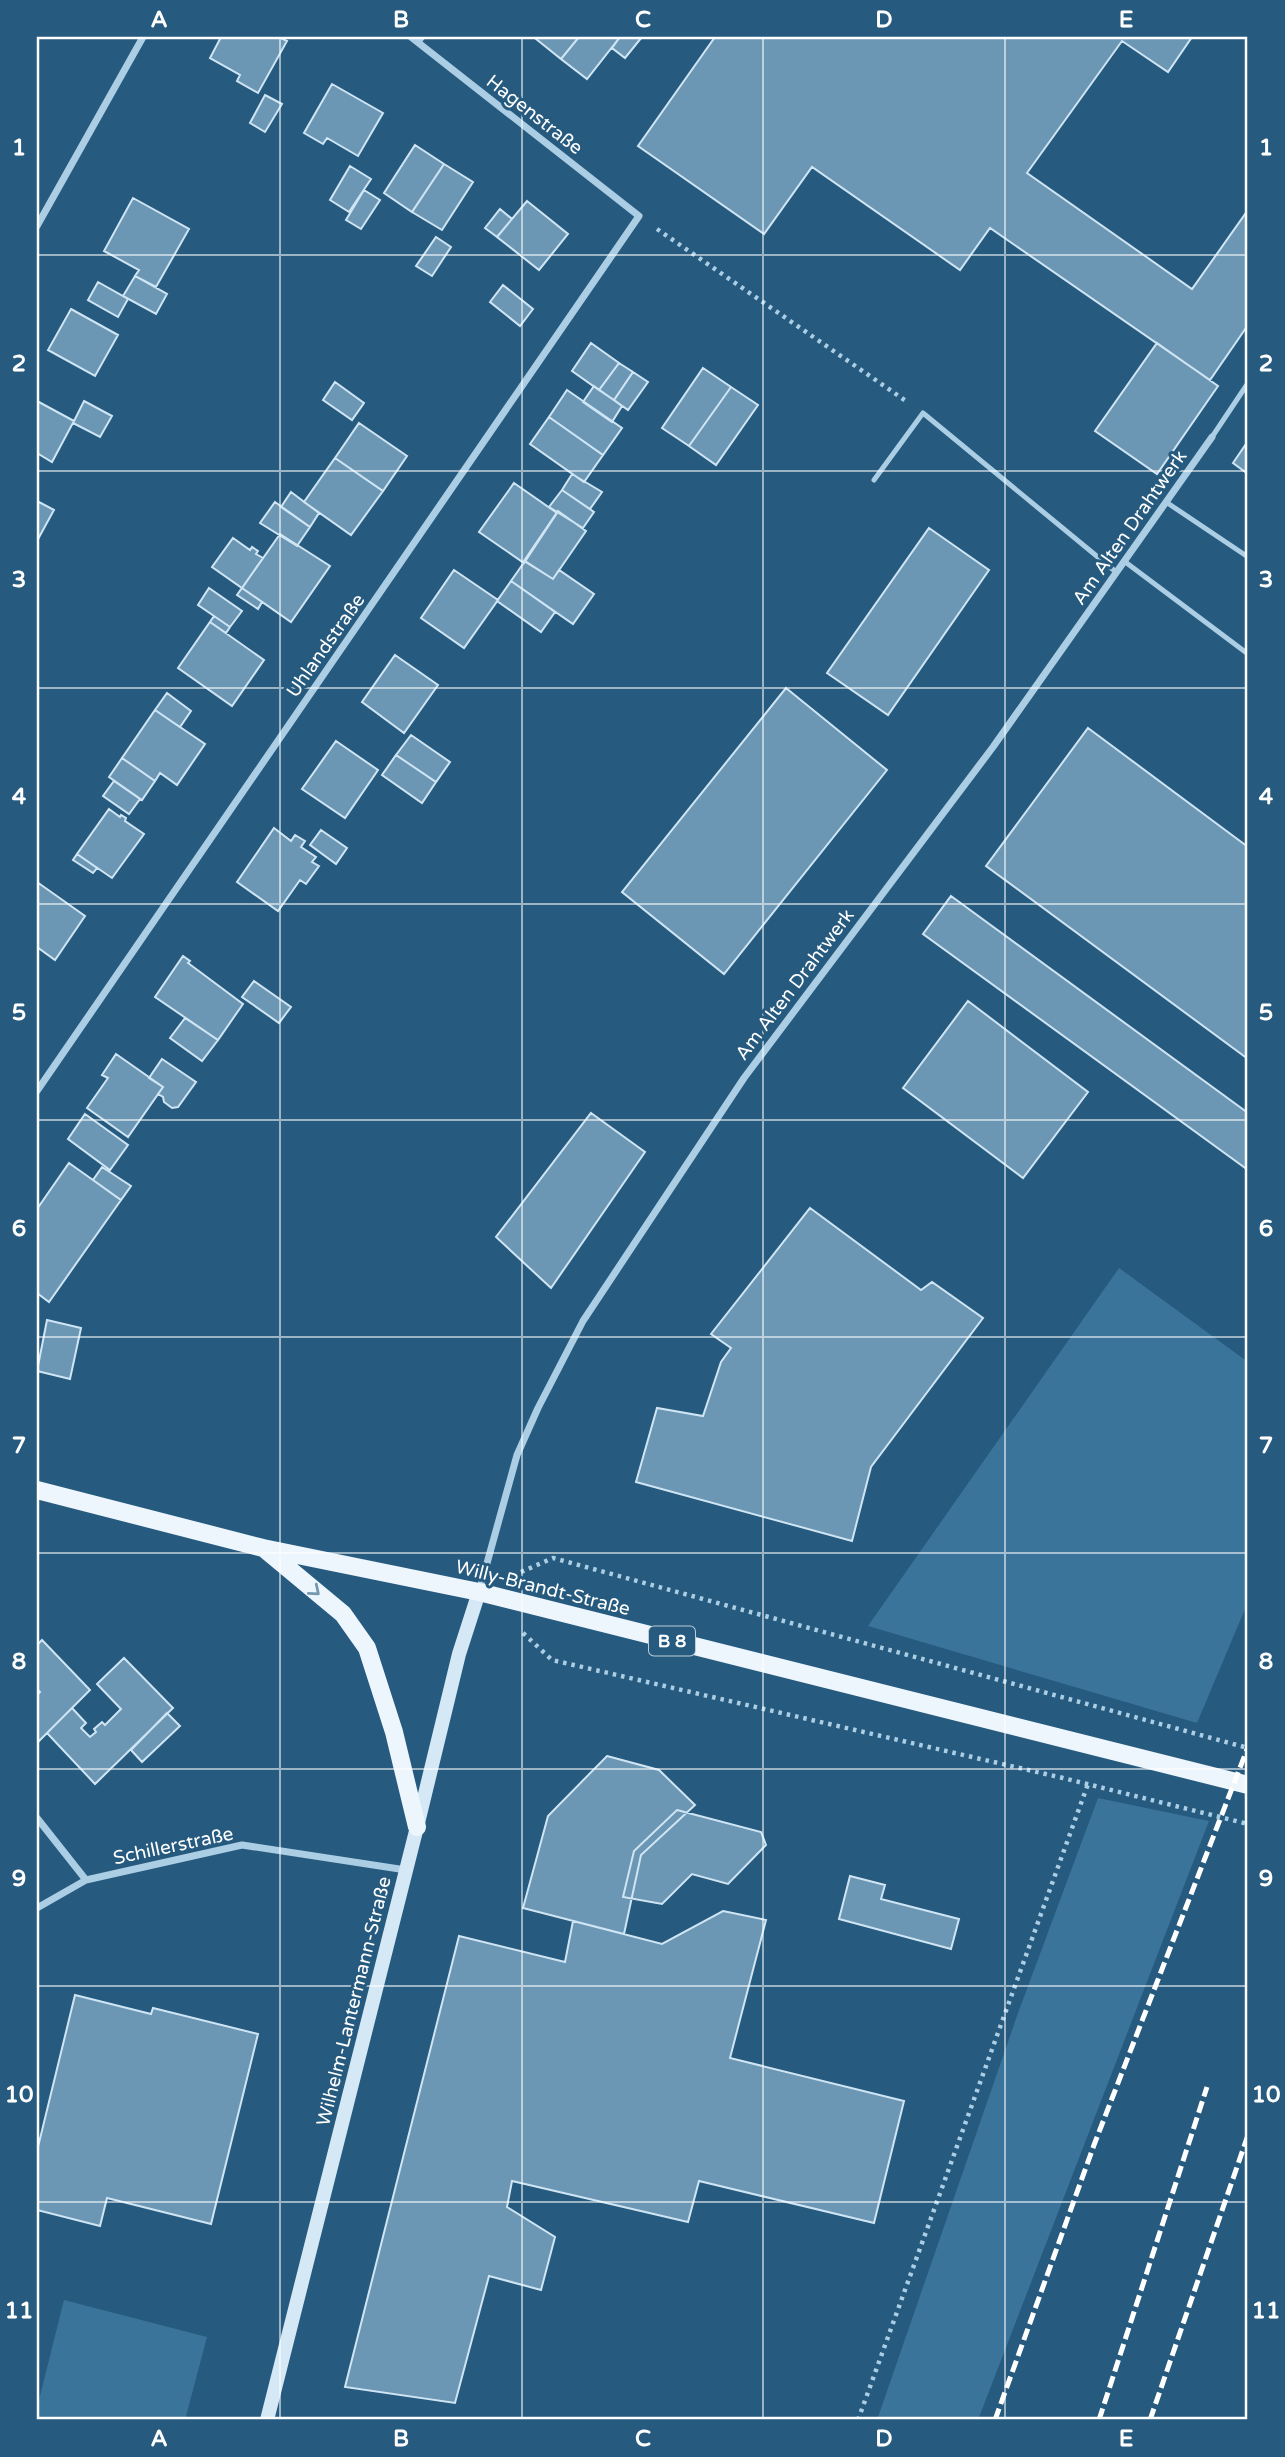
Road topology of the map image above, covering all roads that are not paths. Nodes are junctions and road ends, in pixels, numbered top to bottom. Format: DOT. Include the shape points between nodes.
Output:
graph roads {
  1 [pos="144,37"];
  2 [pos="411,37"];
  3 [pos="421,40"];
  4 [pos="639,216"];
  5 [pos="37,226"];
  6 [pos="1248,383"];
  7 [pos="1212,437"];
  8 [pos="874,480"];
  9 [pos="1167,502"];
  10 [pos="1248,557"];
  11 [pos="1124,561"];
  12 [pos="1116,572"];
  13 [pos="1248,654"];
  14 [pos="37,1091"];
  15 [pos="37,1490"];
  16 [pos="263,1548"];
  17 [pos="479,1592"];
  18 [pos="1248,1785"];
  19 [pos="37,1818"];
  20 [pos="417,1827"];
  21 [pos="406,1870"];
  22 [pos="86,1880"];
  23 [pos="37,1908"];
  24 [pos="267,2420"];
  1 -- 5 [label="street"];
  2 -- 3 [label="street, Hagenstraße"];
  3 -- 4 [label="street, Hagenstraße"];
  4 -- 14 [label="street, Uhlandstraße"];
  6 -- 7 [label="lane"];
  7 -- 9 [label="street, Am Alten Drahtwerk"];
  8 -- 12 [label="lane" via="923,413"];
  9 -- 10 [label="lane"];
  9 -- 11 [label="street, Am Alten Drahtwerk"];
  11 -- 12 [label="street, Am Alten Drahtwerk"];
  11 -- 13 [label="lane"];
  12 -- 17 [label="street, Am Alten Drahtwerk" via="993,747 744,1078 583,1321 517,1455"];
  15 -- 16 [label="main road, Willy-Brandt-Straße / B 8"];
  16 -- 17 [label="main road, Willy-Brandt-Straße / B 8"];
  16 -- 20 [label="main road, one-way" via="343,1614 367,1647"];
  17 -- 18 [label="main road, Willy-Brandt-Straße / B 8"];
  17 -- 20 [label="main road, Wilhelm-Lantermann-Straße" via="459,1654"];
  19 -- 22 [label="street"];
  20 -- 21 [label="main road, Wilhelm-Lantermann-Straße"];
  21 -- 22 [label="street, Schillerstraße" via="242,1845"];
  21 -- 24 [label="main road, Wilhelm-Lantermann-Straße"];
  22 -- 23 [label="street, Schillerstraße"];
}
